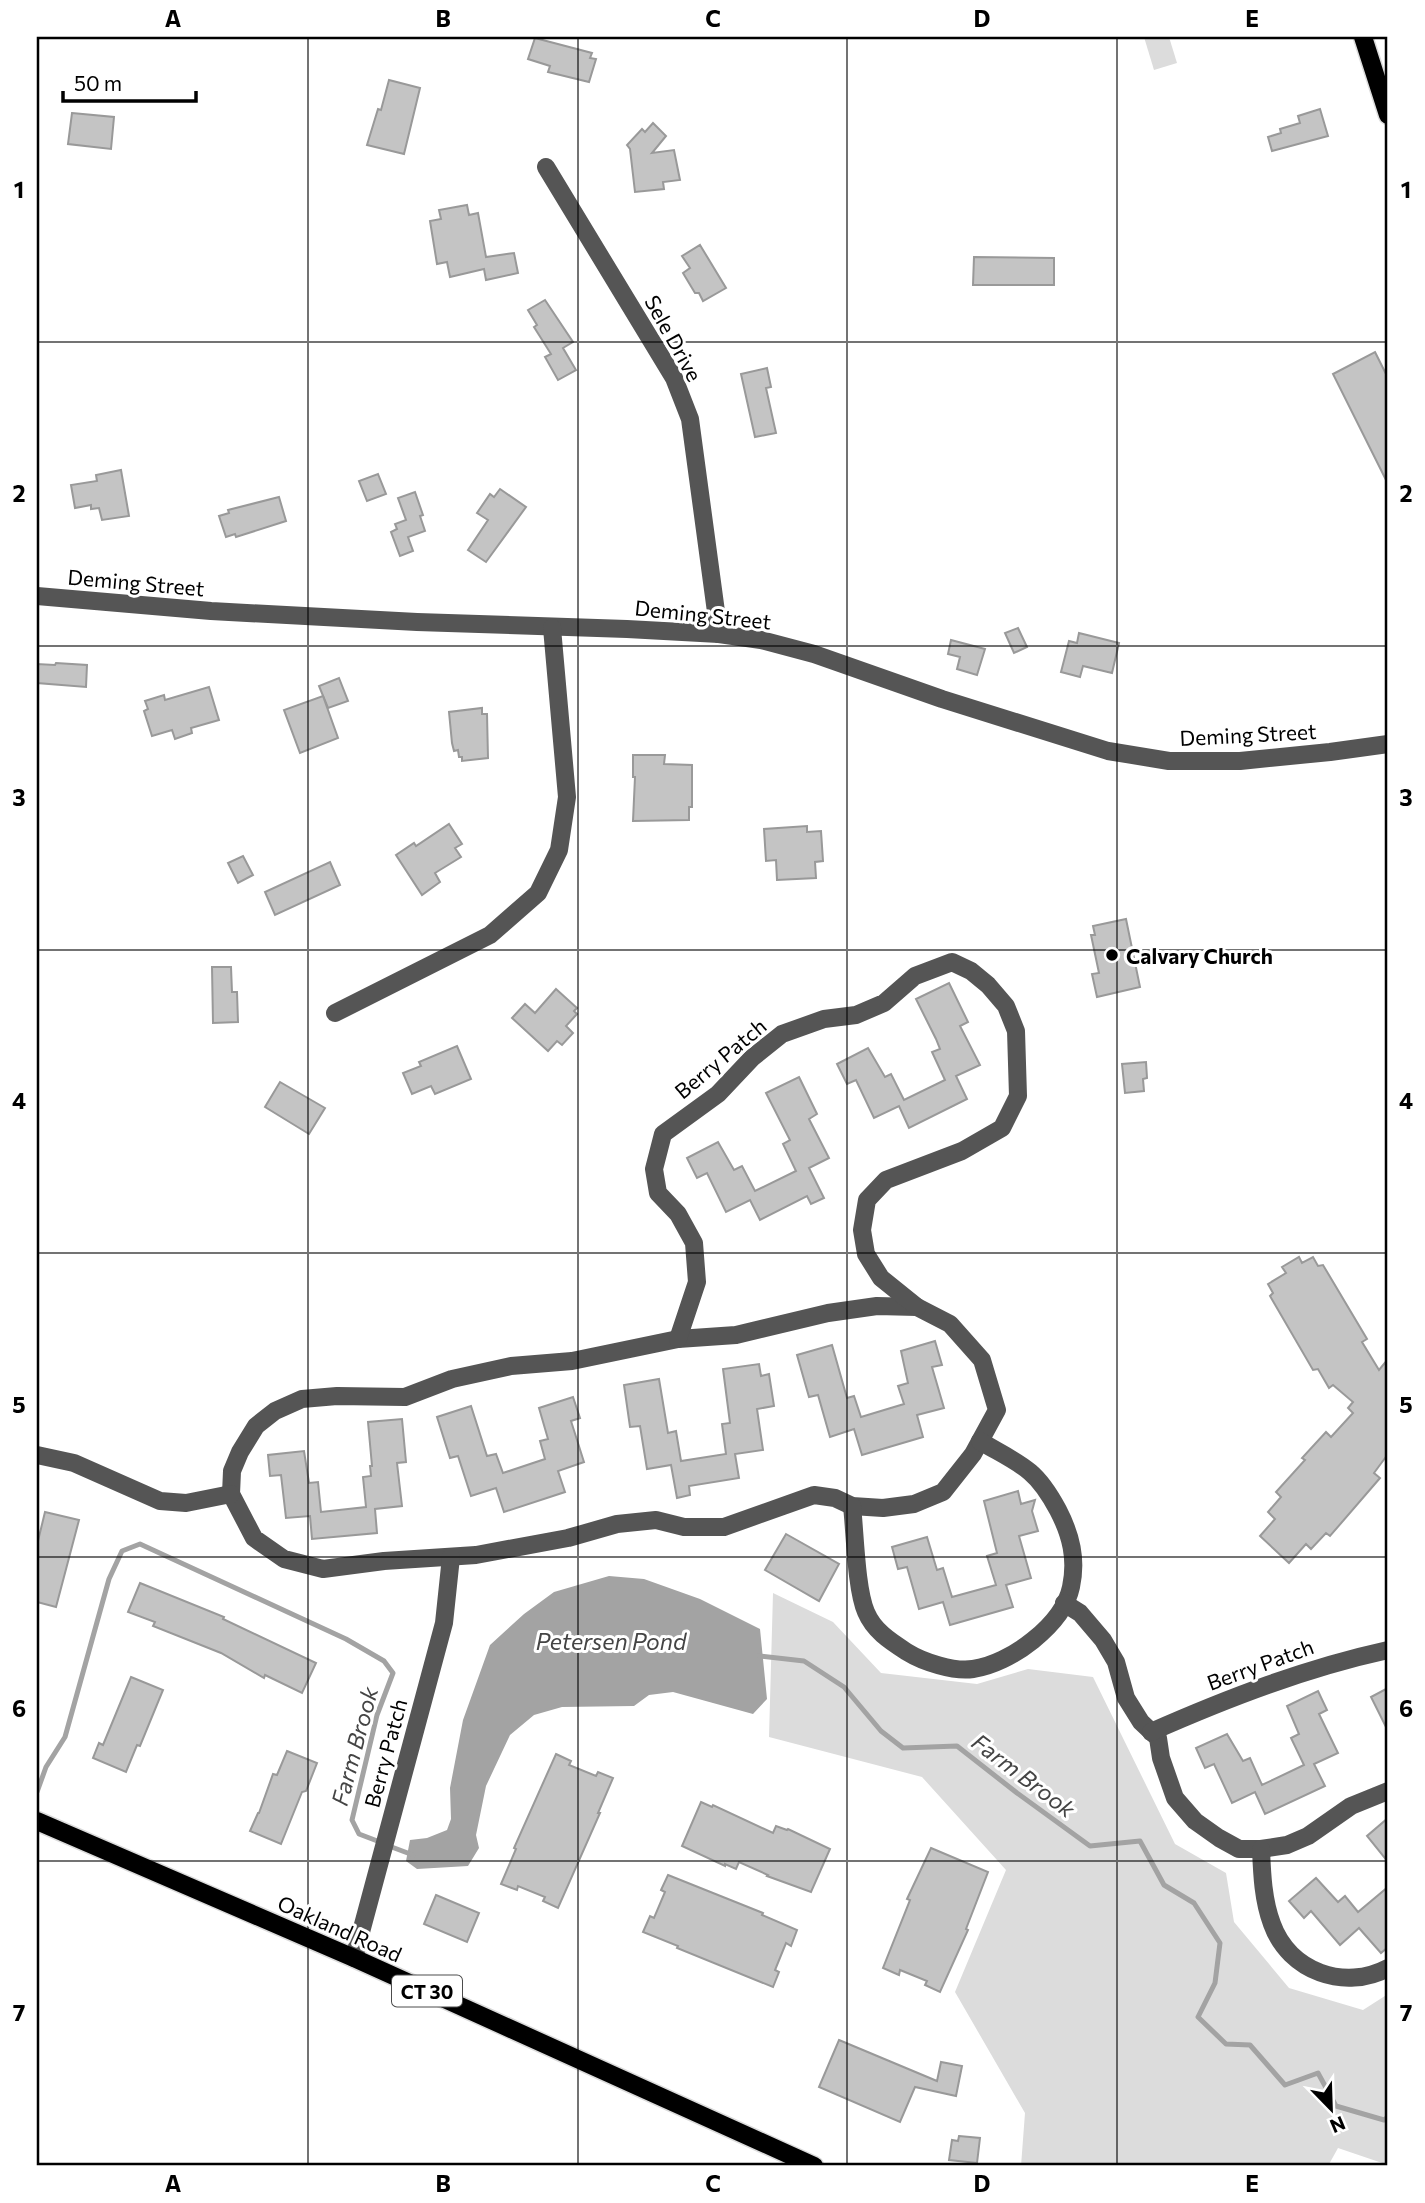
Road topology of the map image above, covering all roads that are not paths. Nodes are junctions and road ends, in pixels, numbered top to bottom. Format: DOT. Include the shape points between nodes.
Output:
graph roads {
  1 [pos="1363,37"];
  2 [pos="1388,115"];
  3 [pos="546,167"];
  4 [pos="37,596"];
  5 [pos="552,628"];
  6 [pos="719,634"];
  7 [pos="1388,744"];
  8 [pos="335,1013"];
  9 [pos="917,1307"];
  10 [pos="678,1339"];
  11 [pos="980,1441"];
  12 [pos="37,1455"];
  13 [pos="231,1494"];
  14 [pos="852,1506"];
  15 [pos="451,1557"];
  16 [pos="1064,1603"];
  17 [pos="1388,1650"];
  18 [pos="1152,1732"];
  19 [pos="1388,1791"];
  20 [pos="37,1821"];
  21 [pos="1261,1849"];
  22 [pos="354,1958"];
  23 [pos="1388,1968"];
  24 [pos="814,2166"];
  1 -- 2 [label="main road"];
  3 -- 6 [label="street, Sele Drive" via="674,378 690,419"];
  4 -- 5 [label="street, Deming Street" via="211,611"];
  5 -- 6 [label="street, Deming Street"];
  5 -- 8 [label="street" via="567,797 559,850 538,893 490,935"];
  6 -- 7 [label="street, Deming Street" via="814,654 1108,751 1169,761 1240,761"];
  9 -- 10 [label="street, Berry Patch" via="877,1306 736,1335"];
  9 -- 10 [label="street, Berry Patch" via="881,1278 866,1254 862,1230 867,1200 886,1180 962,1151 1002,1128 1017,1096 1016,1031 1006,1006 989,985 952,962 915,976 884,1003 856,1015 824,1019 782,1034 718,1094 663,1134 654,1169 658,1193 678,1214 694,1243 697,1282"];
  9 -- 11 [label="street, Berry Patch" via="950,1324 982,1360 997,1410"];
  10 -- 13 [label="street, Berry Patch" via="572,1361 511,1366 452,1379 405,1397 302,1399 275,1411 257,1426 232,1471"];
  11 -- 14 [label="street, Berry Patch" via="943,1492 914,1504"];
  11 -- 16 [label="street" via="1030,1472 1051,1496 1069,1531 1074,1561"];
  12 -- 13 [label="street" via="74,1462 160,1501 186,1503"];
  13 -- 15 [label="street, Berry Patch" via="254,1538 284,1559 324,1569"];
  14 -- 15 [label="street, Berry Patch" via="814,1495 724,1527 684,1527 656,1520 617,1524 568,1538"];
  14 -- 16 [label="street" via="865,1611 877,1630 915,1657 972,1670 1030,1643 1057,1618"];
  15 -- 22 [label="street, Berry Patch" via="444,1623"];
  16 -- 18 [label="street" via="1080,1613 1103,1640 1116,1662 1126,1698"];
  17 -- 18 [label="street, Berry Patch" via="1272,1683"];
  18 -- 21 [label="street" via="1158,1738 1175,1798 1195,1821 1239,1849"];
  19 -- 21 [label="street" via="1351,1806 1308,1836"];
  20 -- 22 [label="main road, Oakland Road / CT 30"];
  21 -- 23 [label="street" via="1272,1926 1300,1962 1325,1976 1359,1979"];
  22 -- 24 [label="main road, Oakland Road / CT 30"];
}
